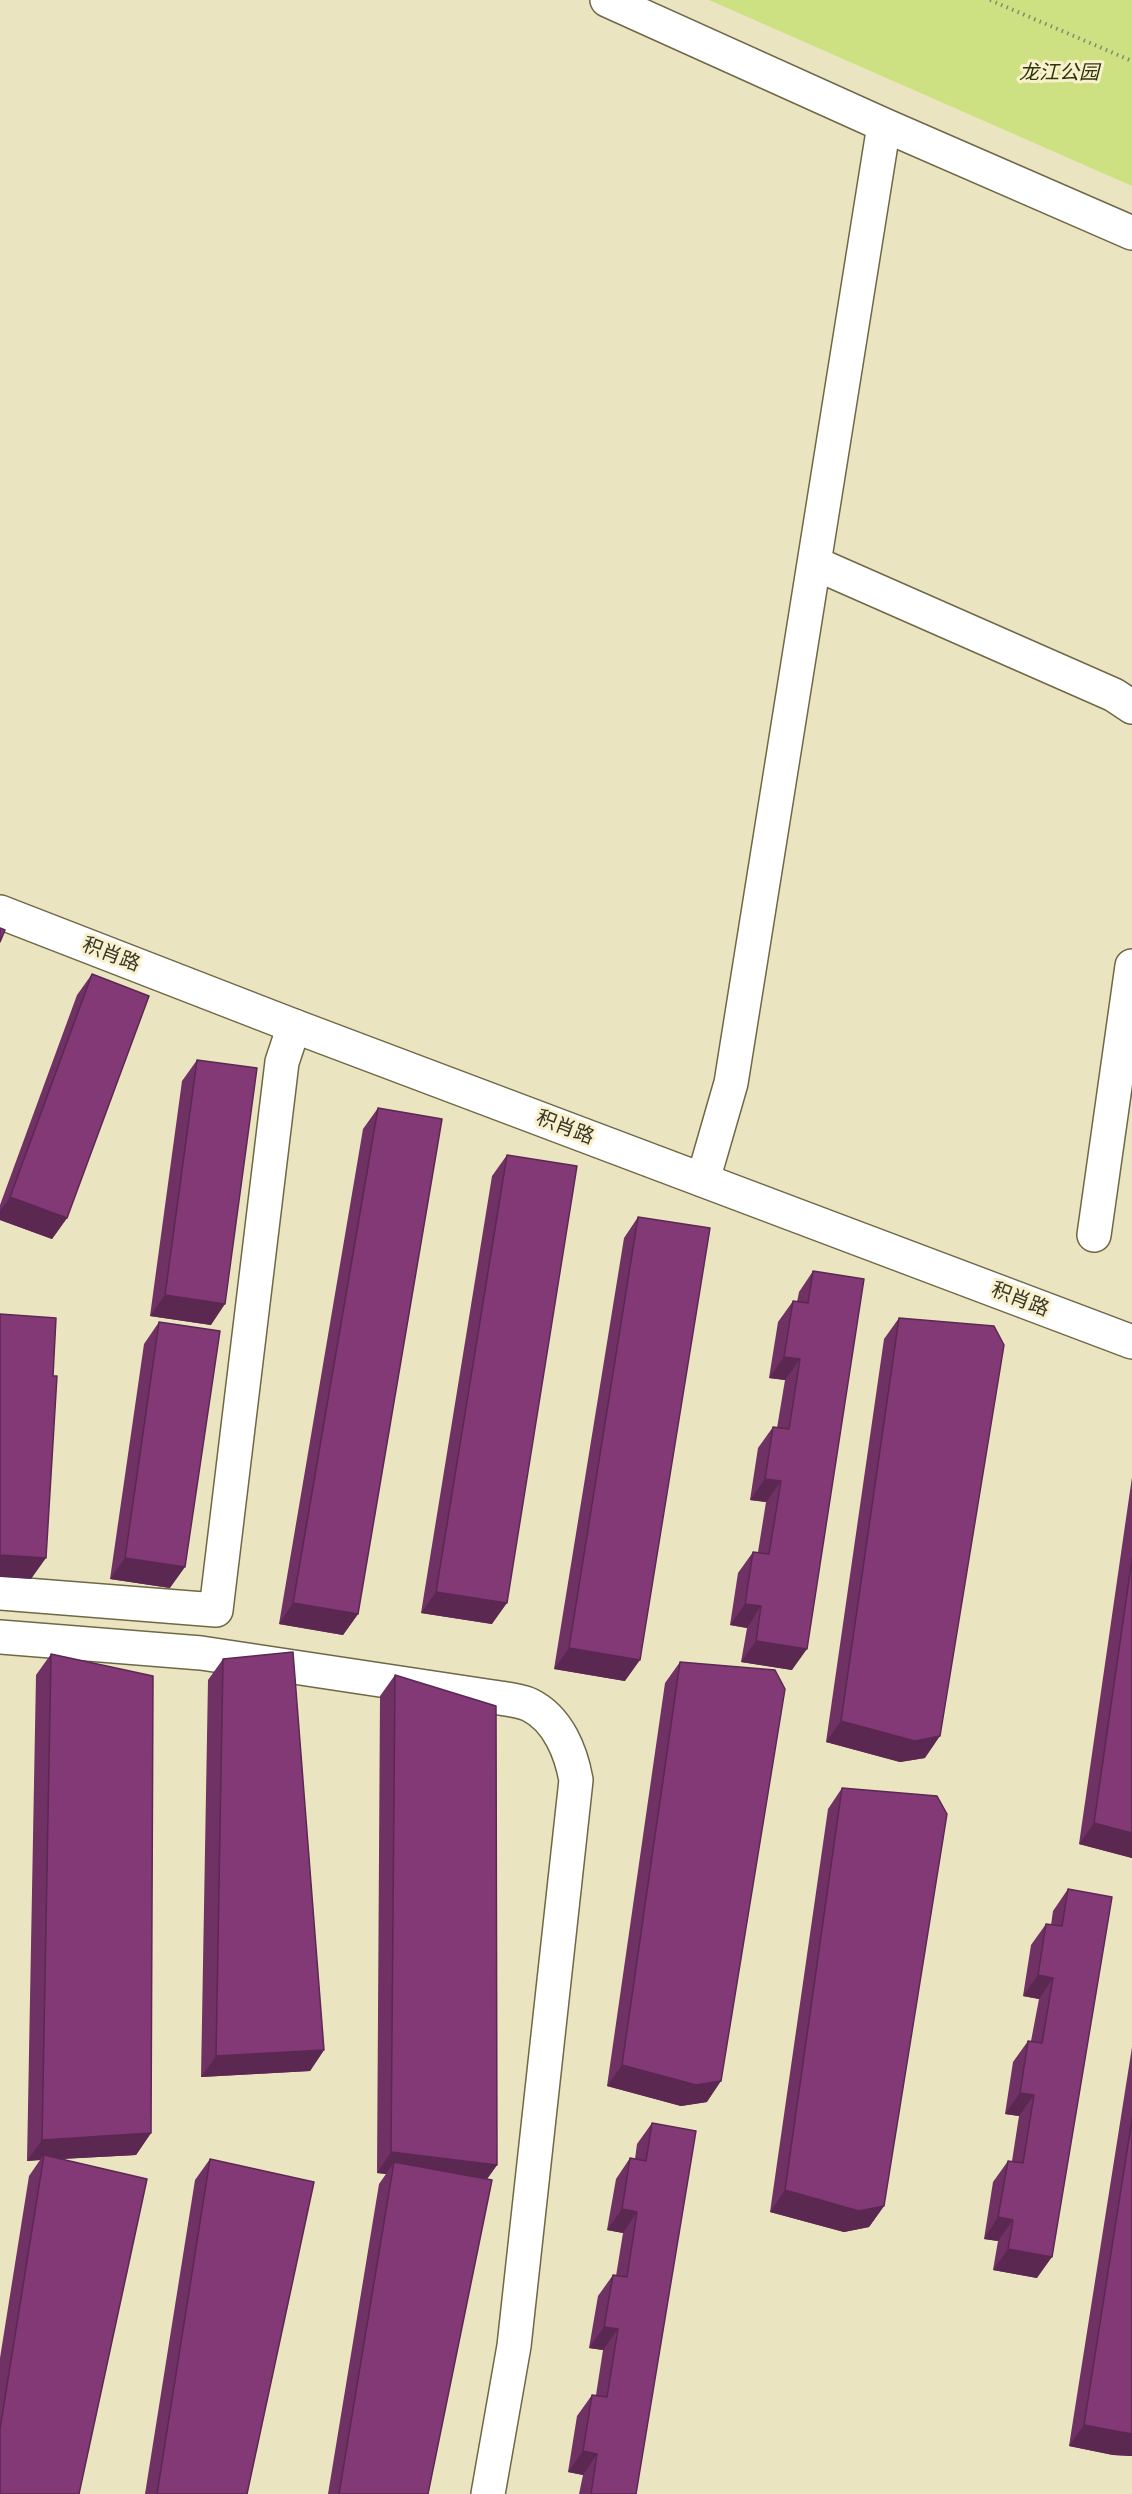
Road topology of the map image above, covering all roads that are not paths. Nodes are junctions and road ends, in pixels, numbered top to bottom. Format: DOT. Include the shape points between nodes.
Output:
graph roads {
  1 [pos="607,0"];
  2 [pos="885,125"];
  3 [pos="1132,233"];
  4 [pos="814,563"];
  5 [pos="1132,707"];
  6 [pos="0,912"];
  7 [pos="1132,966"];
  8 [pos="294,1026"];
  9 [pos="703,1180"];
  10 [pos="1094,1235"];
  11 [pos="1132,1342"];
  12 [pos="0,1593"];
  13 [pos="0,1637"];
  14 [pos="488,2494"];
  1 -- 2 [label="street"];
  2 -- 3 [label="street"];
  2 -- 4 [label="street"];
  4 -- 5 [label="street" via="1114,695"];
  4 -- 9 [label="street" via="731,1083"];
  6 -- 8 [label="street, 积肖路"];
  7 -- 10 [label="street"];
  8 -- 9 [label="street, 积肖路"];
  8 -- 12 [label="street" via="282,1062 216,1610"];
  9 -- 11 [label="street, 积肖路"];
  13 -- 14 [label="street" via="201,1653 493,1697 529,1704 547,1717 561,1737 572,1757 576,1780 514,2346"];
}
